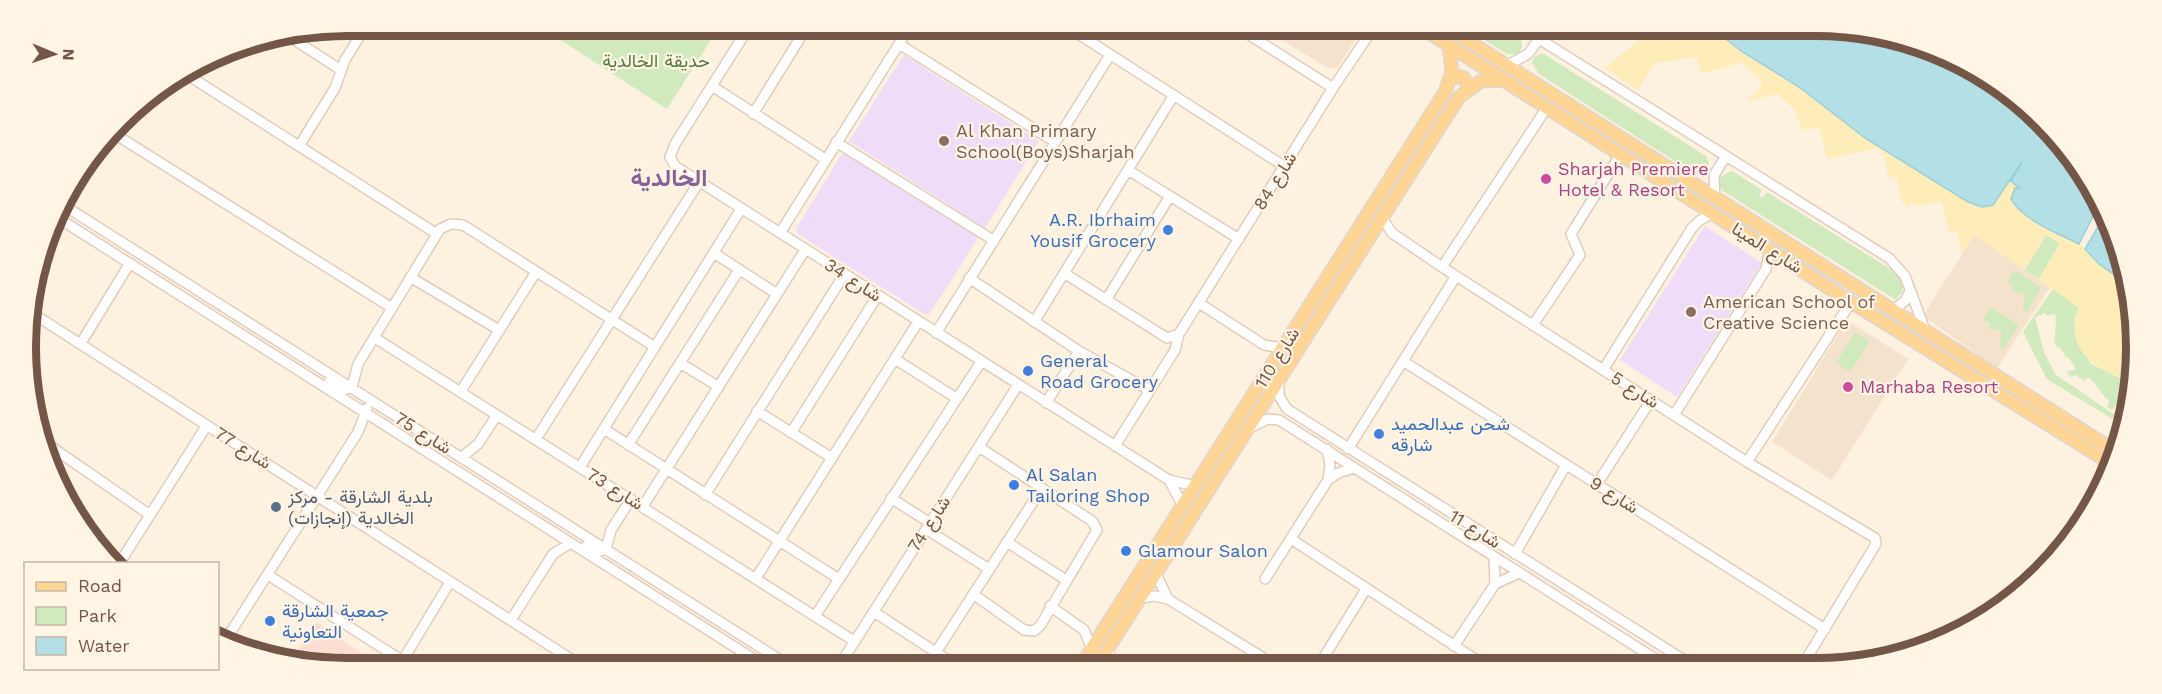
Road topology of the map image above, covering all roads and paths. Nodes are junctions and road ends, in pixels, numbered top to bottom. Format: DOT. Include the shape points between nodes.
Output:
graph roads {
  1 [pos="360,36"];
  2 [pos="743,36"];
  3 [pos="801,36"];
  4 [pos="903,36"];
  5 [pos="1082,36"];
  6 [pos="1251,36"];
  7 [pos="1368,36"];
  8 [pos="1434,36"];
  9 [pos="1459,36"];
  10 [pos="1534,36"];
  11 [pos="1539,39"];
  12 [pos="296,41"];
  13 [pos="899,44"];
  14 [pos="1449,46"];
  15 [pos="1528,54"];
  16 [pos="1110,55"];
  17 [pos="1506,66"];
  18 [pos="341,70"];
  19 [pos="192,78"];
  20 [pos="1451,79"];
  21 [pos="1503,80"];
  22 [pos="1527,80"];
  23 [pos="712,86"];
  24 [pos="1333,88"];
  25 [pos="1469,88"];
  26 [pos="1174,95"];
  27 [pos="1534,101"];
  28 [pos="1546,109"];
  29 [pos="753,114"];
  30 [pos="1583,115"];
  31 [pos="118,137"];
  32 [pos="836,141"];
  33 [pos="1055,142"];
  34 [pos="299,146"];
  35 [pos="1620,155"];
  36 [pos="1726,156"];
  37 [pos="825,159"];
  38 [pos="1284,166"];
  39 [pos="1128,170"];
  40 [pos="1714,175"];
  41 [pos="699,182"];
  42 [pos="1693,184"];
  43 [pos="1170,196"];
  44 [pos="1715,199"];
  45 [pos="68,208"];
  46 [pos="741,209"];
  47 [pos="1712,213"];
  48 [pos="1382,218"];
  49 [pos="63,221"];
  50 [pos="1373,232"];
  51 [pos="780,233"];
  52 [pos="1392,233"];
  53 [pos="437,234"];
  54 [pos="1239,239"];
  55 [pos="993,240"];
  56 [pos="1770,249"];
  57 [pos="805,250"];
  58 [pos="714,253"];
  59 [pos="127,261"];
  60 [pos="158,265"];
  61 [pos="1442,267"];
  62 [pos="739,270"];
  63 [pos="1803,271"];
  64 [pos="536,272"];
  65 [pos="1064,273"];
  66 [pos="844,275"];
  67 [pos="1456,276"];
  68 [pos="410,277"];
  69 [pos="969,278"];
  70 [pos="1844,280"];
  71 [pos="1322,287"];
  72 [pos="1910,291"];
  73 [pos="777,294"];
  74 [pos="878,296"];
  75 [pos="1106,300"];
  76 [pos="1851,302"];
  77 [pos="1199,303"];
  78 [pos="392,308"];
  79 [pos="1892,311"];
  80 [pos="38,317"];
  81 [pos="610,319"];
  82 [pos="918,322"];
  83 [pos="1034,322"];
  84 [pos="1533,325"];
  85 [pos="499,330"];
  86 [pos="1926,332"];
  87 [pos="936,333"];
  88 [pos="1179,334"];
  89 [pos="1307,335"];
  90 [pos="375,338"];
  91 [pos="81,343"];
  92 [pos="1264,345"];
  93 [pos="655,347"];
  94 [pos="1283,348"];
  95 [pos="1079,351"];
  96 [pos="895,359"];
  97 [pos="1403,361"];
  98 [pos="981,362"];
  99 [pos="680,363"];
  100 [pos="1273,363"];
  101 [pos="358,364"];
  102 [pos="1603,370"];
  103 [pos="340,379"];
  104 [pos="1280,379"];
  105 [pos="319,382"];
  106 [pos="1018,385"];
  107 [pos="352,387"];
  108 [pos="718,387"];
  109 [pos="1149,390"];
  110 [pos="461,391"];
  111 [pos="956,398"];
  112 [pos="1651,400"];
  113 [pos="1046,403"];
  114 [pos="1247,406"];
  115 [pos="364,411"];
  116 [pos="757,411"];
  117 [pos="390,413"];
  118 [pos="497,415"];
  119 [pos="1674,415"];
  120 [pos="377,420"];
  121 [pos="207,425"];
  122 [pos="604,429"];
  123 [pos="1248,429"];
  124 [pos="358,432"];
  125 [pos="791,433"];
  126 [pos="536,440"];
  127 [pos="478,444"];
  128 [pos="628,445"];
  129 [pos="1115,446"];
  130 [pos="2109,446"];
  131 [pos="979,447"];
  132 [pos="53,448"];
  133 [pos="1327,449"];
  134 [pos="1348,449"];
  135 [pos="462,458"];
  136 [pos="832,458"];
  137 [pos="2104,460"];
  138 [pos="1747,462"];
  139 [pos="1566,465"];
  140 [pos="475,466"];
  141 [pos="580,467"];
  142 [pos="1354,468"];
  143 [pos="666,470"];
  144 [pos="1169,480"];
  145 [pos="1328,480"];
  146 [pos="1597,484"];
  147 [pos="1195,486"];
  148 [pos="1042,488"];
  149 [pos="1387,489"];
  150 [pos="317,495"];
  151 [pos="705,495"];
  152 [pos="891,498"];
  153 [pos="631,499"];
  154 [pos="1429,500"];
  155 [pos="644,506"];
  156 [pos="1183,506"];
  157 [pos="150,515"];
  158 [pos="928,526"];
  159 [pos="610,530"];
  160 [pos="556,534"];
  161 [pos="1291,539"];
  162 [pos="594,542"];
  163 [pos="779,542"];
  164 [pos="1007,542"];
  165 [pos="573,544"];
  166 [pos="606,549"];
  167 [pos="553,554"];
  168 [pos="1515,554"];
  169 [pos="1494,557"];
  170 [pos="121,561"];
  171 [pos="989,568"];
  172 [pos="1519,573"];
  173 [pos="1156,574"];
  174 [pos="268,575"];
  175 [pos="756,578"];
  176 [pos="839,579"];
  177 [pos="1265,579"];
  178 [pos="1066,580"];
  179 [pos="450,582"];
  180 [pos="1495,584"];
  181 [pos="1366,589"];
  182 [pos="973,594"];
  183 [pos="1140,598"];
  184 [pos="1168,599"];
  185 [pos="1050,606"];
  186 [pos="1574,608"];
  187 [pos="874,612"];
  188 [pos="815,616"];
  189 [pos="511,620"];
  190 [pos="1624,624"];
  191 [pos="1825,629"];
  192 [pos="1084,630"];
  193 [pos="1103,631"];
  194 [pos="229,634"];
  195 [pos="854,640"];
  196 [pos="1454,646"];
  197 [pos="1815,646"];
  198 [pos="1092,649"];
  199 [pos="1108,649"];
  200 [pos="936,652"];
  201 [pos="399,658"];
  202 [pos="406,658"];
  203 [pos="569,658"];
  204 [pos="751,658"];
  205 [pos="777,658"];
  206 [pos="844,658"];
  207 [pos="945,658"];
  208 [pos="1086,658"];
  209 [pos="1102,658"];
  210 [pos="1110,658"];
  211 [pos="1263,658"];
  212 [pos="1323,658"];
  213 [pos="1473,658"];
  214 [pos="1654,658"];
  215 [pos="1680,658"];
  216 [pos="1807,658"];
  217 [pos="1811,658"];
  1 -- 18 [label="street"];
  2 -- 23 [label="street, شارع 34"];
  3 -- 29 [label="street"];
  4 -- 13 [label="street"];
  5 -- 16 [label="street"];
  6 -- 24 [label="street"];
  7 -- 24 [label="street, شارع 84"];
  8 -- 14 [label="main road, شارع المينا"];
  9 -- 17 [label="main road, شارع المينا"];
  10 -- 11 [label="street"];
  11 -- 15 [label="street"];
  11 -- 36 [label="street"];
  12 -- 18 [label="street"];
  13 -- 32 [label="street"];
  13 -- 33 [label="street"];
  14 -- 20 [label="main road"];
  14 -- 21 [label="main road, شارع المينا"];
  15 -- 17 [label="street"];
  15 -- 22 [label="street"];
  16 -- 26 [label="street"];
  16 -- 33 [label="street"];
  17 -- 22 [label="main road, شارع المينا"];
  18 -- 34 [label="street"];
  19 -- 34 [label="street"];
  20 -- 25 [label="main road" via="1464,78"];
  20 -- 71 [label="main road, شارع 110"];
  21 -- 25 [label="main road" via="1481,81"];
  21 -- 27 [label="main road, شارع المينا"];
  22 -- 30 [label="main road, شارع المينا"];
  23 -- 29 [label="street"];
  23 -- 41 [label="street, شارع 34" via="670,154 675,166"];
  24 -- 38 [label="street, شارع 84"];
  25 -- 48 [label="main road, شارع 110" via="1459,97"];
  26 -- 38 [label="street"];
  26 -- 39 [label="street"];
  27 -- 28 [label="main road, شارع المينا"];
  27 -- 30 [label="main road" via="1546,101 1575,119"];
  28 -- 35 [label="main road, شارع المينا"];
  28 -- 61 [label="street"];
  29 -- 37 [label="street"];
  30 -- 42 [label="main road, شارع المينا"];
  31 -- 78 [label="street"];
  32 -- 37 [label="street"];
  32 -- 55 [label="street"];
  33 -- 55 [label="street"];
  34 -- 53 [label="street"];
  35 -- 47 [label="main road, شارع المينا"];
  35 -- 84 [label="street" via="1571,234 1572,242 1581,250 1579,257"];
  36 -- 40 [label="street"];
  36 -- 72 [label="street" via="1889,258 1903,272"];
  37 -- 51 [label="street"];
  38 -- 54 [label="street, شارع 84"];
  39 -- 43 [label="street"];
  39 -- 65 [label="street"];
  40 -- 42 [label="street"];
  40 -- 44 [label="street"];
  41 -- 46 [label="street, شارع 34"];
  41 -- 81 [label="street"];
  42 -- 44 [label="main road, شارع المينا"];
  43 -- 54 [label="street"];
  43 -- 75 [label="street"];
  44 -- 70 [label="main road, شارع المينا"];
  45 -- 60 [label="street, شارع 75"];
  46 -- 51 [label="street, شارع 34"];
  46 -- 58 [label="street"];
  47 -- 56 [label="main road, شارع المينا"];
  47 -- 102 [label="street" via="1692,228"];
  48 -- 50 [label="main road, شارع 110"];
  48 -- 52 [label="street, شارع 5"];
  49 -- 59 [label="street, شارع 75"];
  50 -- 52 [label="street"];
  50 -- 89 [label="main road, شارع 110"];
  51 -- 57 [label="street, شارع 34"];
  52 -- 61 [label="street, شارع 5"];
  53 -- 64 [label="street" via="445,225 463,225"];
  53 -- 68 [label="street"];
  54 -- 77 [label="street, شارع 84"];
  55 -- 69 [label="street"];
  56 -- 63 [label="main road, شارع المينا"];
  56 -- 119 [label="street" via="1766,269"];
  57 -- 66 [label="street, شارع 34"];
  57 -- 73 [label="street"];
  58 -- 62 [label="street"];
  58 -- 93 [label="street"];
  59 -- 60 [label="street" via="132,256 148,266"];
  59 -- 91 [label="street"];
  59 -- 105 [label="street, شارع 75"];
  60 -- 103 [label="street, شارع 75"];
  61 -- 67 [label="street, شارع 5"];
  62 -- 73 [label="street"];
  62 -- 99 [label="street"];
  63 -- 70 [label="main road" via="1810,267 1833,281"];
  63 -- 76 [label="main road, شارع المينا"];
  64 -- 81 [label="street"];
  64 -- 85 [label="street"];
  65 -- 75 [label="street"];
  65 -- 83 [label="street"];
  66 -- 74 [label="street, شارع 34"];
  66 -- 116 [label="street"];
  67 -- 84 [label="street, شارع 5"];
  67 -- 97 [label="street"];
  68 -- 78 [label="street"];
  68 -- 85 [label="street"];
  69 -- 83 [label="street"];
  69 -- 87 [label="street"];
  70 -- 79 [label="main road, شارع المينا"];
  71 -- 89 [label="main road" via="1325,296 1309,322"];
  71 -- 94 [label="main road, شارع 110"];
  72 -- 79 [label="street"];
  72 -- 86 [label="street"];
  73 -- 108 [label="street"];
  74 -- 82 [label="street, شارع 34"];
  74 -- 125 [label="street"];
  75 -- 88 [label="street" via="1167,338"];
  76 -- 137 [label="main road, شارع المينا"];
  76 -- 138 [label="street"];
  77 -- 88 [label="street, شارع 84"];
  77 -- 92 [label="street"];
  78 -- 90 [label="street"];
  79 -- 86 [label="main road, شارع المينا"];
  80 -- 91 [label="street, شارع 77"];
  81 -- 93 [label="street"];
  81 -- 126 [label="street"];
  82 -- 87 [label="street, شارع 34"];
  82 -- 96 [label="street"];
  83 -- 95 [label="street"];
  84 -- 102 [label="street, شارع 5"];
  85 -- 110 [label="street"];
  86 -- 130 [label="main road, شارع المينا"];
  87 -- 98 [label="street, شارع 34"];
  88 -- 109 [label="street, شارع 84" via="1175,350"];
  89 -- 104 [label="main road, شارع 110"];
  90 -- 101 [label="street"];
  90 -- 110 [label="street, شارع 73"];
  91 -- 121 [label="street, شارع 77"];
  92 -- 94 [label="street"];
  92 -- 100 [label="street"];
  93 -- 122 [label="street"];
  94 -- 100 [label="main road, شارع 110"];
  95 -- 109 [label="street"];
  95 -- 113 [label="street"];
  96 -- 111 [label="street"];
  96 -- 136 [label="street"];
  97 -- 134 [label="street"];
  97 -- 139 [label="street, شارع 9"];
  98 -- 106 [label="street, شارع 34"];
  98 -- 111 [label="street"];
  99 -- 108 [label="street"];
  99 -- 128 [label="street"];
  100 -- 114 [label="main road, شارع 110"];
  101 -- 103 [label="street"];
  101 -- 107 [label="street"];
  102 -- 112 [label="street, شارع 5"];
  103 -- 107 [label="street, شارع 75"];
  104 -- 123 [label="main road, شارع 110"];
  104 -- 134 [label="street, شارع 11" via="1278,392 1284,407"];
  105 -- 107 [label="street" via="327,381 344,390"];
  105 -- 115 [label="street, شارع 75"];
  106 -- 113 [label="street, شارع 34"];
  106 -- 131 [label="street, شارع 74"];
  107 -- 117 [label="street, شارع 75"];
  108 -- 143 [label="street"];
  109 -- 129 [label="street, شارع 84"];
  110 -- 118 [label="street, شارع 73"];
  111 -- 152 [label="street"];
  112 -- 119 [label="street, شارع 5"];
  112 -- 146 [label="street"];
  113 -- 129 [label="street, شارع 34"];
  114 -- 123 [label="main road" via="1241,426"];
  114 -- 147 [label="main road, شارع 110"];
  115 -- 117 [label="street" via="372,408 385,415"];
  115 -- 120 [label="street, شارع 75"];
  115 -- 124 [label="street"];
  116 -- 125 [label="street"];
  116 -- 151 [label="street"];
  117 -- 135 [label="street, شارع 75"];
  118 -- 126 [label="street, شارع 73"];
  118 -- 127 [label="street"];
  119 -- 138 [label="street, شارع 5"];
  120 -- 124 [label="street"];
  120 -- 160 [label="street, شارع 75"];
  121 -- 150 [label="street, شارع 77"];
  121 -- 157 [label="street"];
  122 -- 128 [label="street"];
  122 -- 141 [label="street"];
  123 -- 133 [label="street, شارع 11" via="1275,418"];
  123 -- 173 [label="main road, شارع 110"];
  124 -- 150 [label="street"];
  125 -- 136 [label="street"];
  126 -- 141 [label="street, شارع 73"];
  127 -- 135 [label="street"];
  127 -- 140 [label="street"];
  128 -- 143 [label="street"];
  129 -- 144 [label="street, شارع 34"];
  131 -- 148 [label="street"];
  131 -- 158 [label="street, شارع 74"];
  132 -- 157 [label="street"];
  133 -- 142 [label="street, شارع 11"];
  133 -- 145 [label="street"];
  134 -- 154 [label="street, شارع 11"];
  135 -- 140 [label="street, شارع 75"];
  136 -- 163 [label="street"];
  138 -- 191 [label="street, شارع 5" via="1876,540"];
  139 -- 146 [label="street, شارع 9"];
  139 -- 168 [label="street"];
  140 -- 162 [label="street, شارع 75"];
  141 -- 153 [label="street, شارع 73"];
  142 -- 145 [label="street"];
  142 -- 149 [label="street, شارع 11"];
  143 -- 151 [label="street"];
  143 -- 155 [label="street"];
  144 -- 147 [label="street, شارع 34"];
  144 -- 156 [label="street, شارع 34"];
  145 -- 161 [label="street"];
  146 -- 191 [label="street, شارع 9"];
  147 -- 156 [label="main road, شارع 110"];
  148 -- 164 [label="street"];
  148 -- 178 [label="street" via="1096,526 1096,534"];
  149 -- 154 [label="street" via="1398,489 1420,501"];
  149 -- 169 [label="street, شارع 11"];
  150 -- 174 [label="street"];
  150 -- 179 [label="street, شارع 77"];
  151 -- 163 [label="street"];
  152 -- 158 [label="street"];
  152 -- 176 [label="street"];
  153 -- 155 [label="street, شارع 73"];
  153 -- 159 [label="street"];
  154 -- 168 [label="street, شارع 11"];
  155 -- 175 [label="street, شارع 73"];
  156 -- 193 [label="main road, شارع 110"];
  157 -- 170 [label="street"];
  158 -- 171 [label="street"];
  158 -- 187 [label="street, شارع 74"];
  159 -- 162 [label="street"];
  159 -- 166 [label="street"];
  160 -- 165 [label="street, شارع 75"];
  160 -- 167 [label="street"];
  161 -- 177 [label="street"];
  161 -- 181 [label="street"];
  162 -- 166 [label="street, شارع 75"];
  163 -- 175 [label="street"];
  163 -- 176 [label="street"];
  164 -- 171 [label="street"];
  164 -- 178 [label="street"];
  165 -- 166 [label="street" via="583,544 597,552"];
  165 -- 167 [label="street"];
  165 -- 204 [label="street, شارع 75"];
  166 -- 205 [label="street, شارع 75"];
  167 -- 189 [label="street"];
  168 -- 190 [label="street, شارع 11"];
  169 -- 172 [label="street, شارع 11"];
  169 -- 180 [label="street"];
  171 -- 182 [label="street"];
  172 -- 180 [label="street"];
  172 -- 186 [label="street, شارع 11"];
  173 -- 183 [label="main road, شارع 110"];
  173 -- 184 [label="street"];
  174 -- 194 [label="street"];
  174 -- 201 [label="street"];
  175 -- 188 [label="street, شارع 73"];
  176 -- 188 [label="street"];
  178 -- 185 [label="street"];
  179 -- 189 [label="street, شارع 77"];
  179 -- 202 [label="street"];
  180 -- 196 [label="street"];
  181 -- 196 [label="street"];
  181 -- 212 [label="street"];
  182 -- 185 [label="street" via="1021,626 1030,627 1041,621"];
  182 -- 200 [label="street"];
  183 -- 184 [label="street"];
  183 -- 199 [label="main road, شارع 110"];
  184 -- 211 [label="street"];
  185 -- 192 [label="street"];
  186 -- 190 [label="street" via="1586,609 1616,628"];
  186 -- 214 [label="street, شارع 11"];
  187 -- 195 [label="street, شارع 74"];
  187 -- 200 [label="street"];
  188 -- 195 [label="street, شارع 73"];
  189 -- 203 [label="street, شارع 77"];
  190 -- 215 [label="street, شارع 11"];
  191 -- 197 [label="street"];
  192 -- 193 [label="street"];
  192 -- 198 [label="street"];
  193 -- 198 [label="main road, شارع 110"];
  195 -- 206 [label="street, شارع 74"];
  196 -- 213 [label="street"];
  197 -- 216 [label="street"];
  197 -- 217 [label="street"];
  198 -- 208 [label="main road, شارع 110"];
  199 -- 209 [label="main road, شارع 110"];
  199 -- 210 [label="street"];
  200 -- 207 [label="street"];
}
